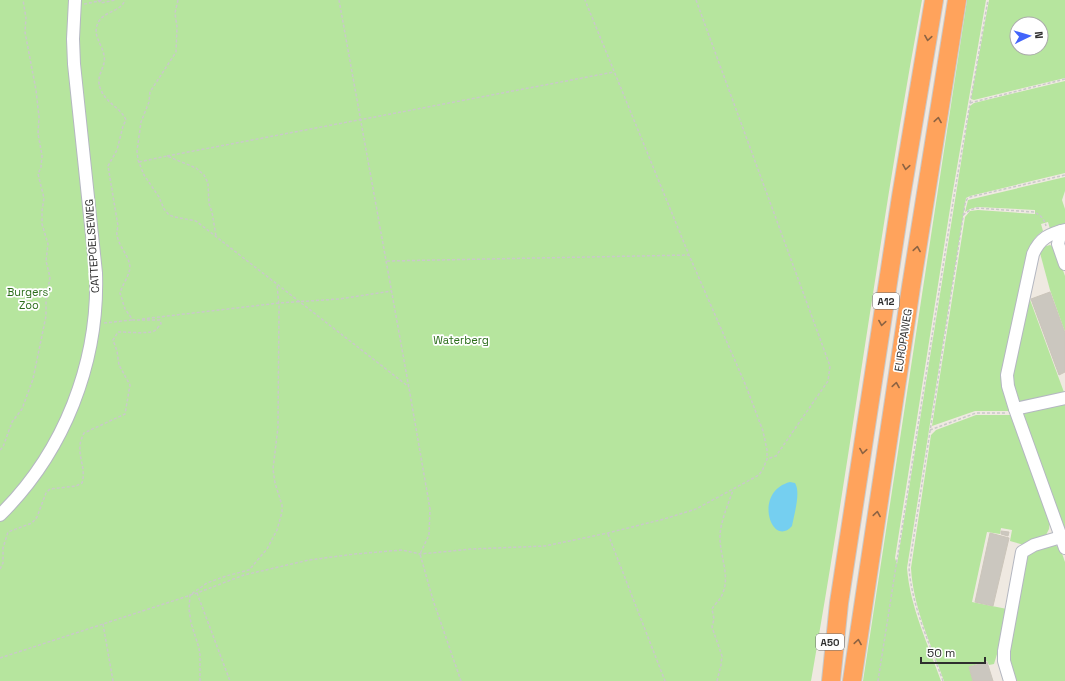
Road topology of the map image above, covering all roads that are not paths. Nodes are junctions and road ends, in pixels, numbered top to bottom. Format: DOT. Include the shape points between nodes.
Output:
graph roads {
  1 [pos="934,0"];
  2 [pos="957,0"];
  3 [pos="75,3"];
  4 [pos="1058,232"];
  5 [pos="1065,264"];
  6 [pos="1065,398"];
  7 [pos="1016,411"];
  8 [pos="0,515"];
  9 [pos="1064,544"];
  10 [pos="840,602"];
  11 [pos="820,681"];
  12 [pos="831,681"];
  13 [pos="852,681"];
  14 [pos="1010,681"];
  1 -- 10 [label="highway, EUROPAWEG / A12, one-way" via="901,197"];
  13 -- 2 [label="highway, EUROPAWEG / A12, one-way"];
  3 -- 8 [label="street, CATTEPOELSEWEG" via="74,64 96,273 94,324 82,380 62,429 22,492"];
  4 -- 5 [label="street" via="1058,244"];
  4 -- 7 [label="street" via="1037,246 1033,254 1008,375 1008,386"];
  6 -- 7 [label="street"];
  7 -- 9 [label="street"];
  9 -- 14 [label="street" via="1034,545 1022,552 1004,651"];
  10 -- 11 [label="highway, A50"];
  10 -- 12 [label="highway, EUROPAWEG / A12"];
}
